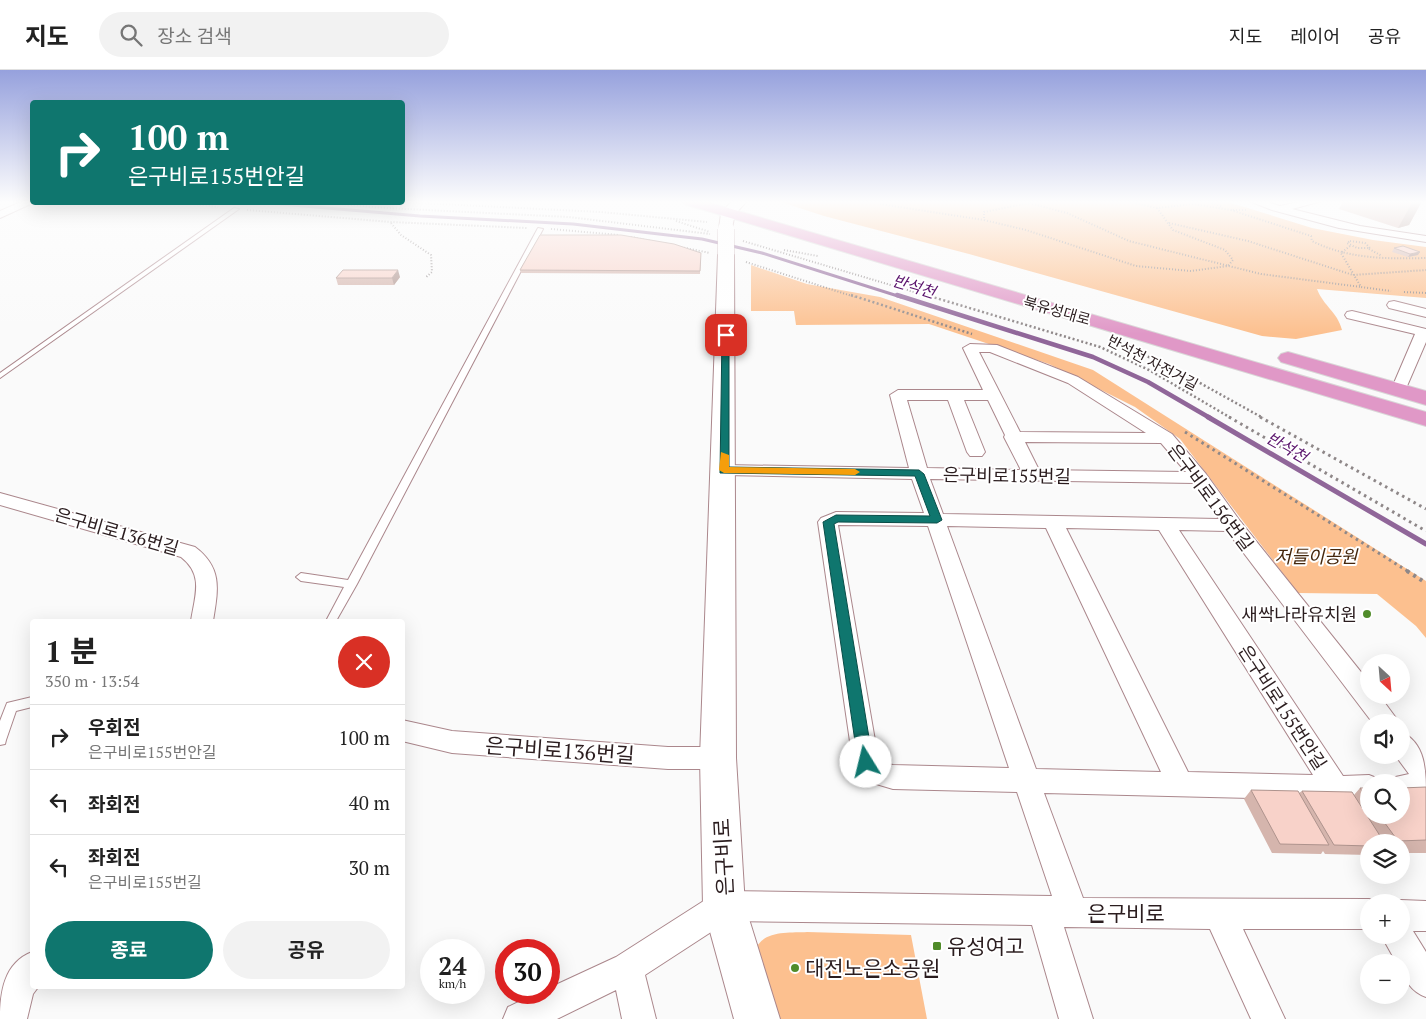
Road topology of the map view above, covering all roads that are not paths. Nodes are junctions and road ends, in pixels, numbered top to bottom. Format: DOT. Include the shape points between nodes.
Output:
graph roads {
  1 [pos="185,245"];
  2 [pos="531,245"];
  3 [pos="729,245"];
  4 [pos="805,245"];
  5 [pos="825,245"];
  6 [pos="1394,305"];
  7 [pos="1117,310"];
  8 [pos="1426,313"];
  9 [pos="1352,315"];
  10 [pos="1424,332"];
  11 [pos="1268,353"];
  12 [pos="0,376"];
  13 [pos="1399,390"];
  14 [pos="954,395"];
  15 [pos="993,395"];
  16 [pos="1426,398"];
  17 [pos="1426,419"];
  18 [pos="1012,437"];
  19 [pos="1166,438"];
  20 [pos="976,452"];
  21 [pos="724,470"];
  22 [pos="919,474"];
  23 [pos="1033,475"];
  24 [pos="1200,478"];
  25 [pos="0,499"];
  26 [pos="937,520"];
  27 [pos="1053,522"];
  28 [pos="1165,524"];
  29 [pos="1233,526"];
  30 [pos="301,577"];
  31 [pos="352,584"];
  32 [pos="202,619"];
  33 [pos="332,619"];
  34 [pos="30,702"];
  35 [pos="1380,714"];
  36 [pos="405,731"];
  37 [pos="0,740"];
  38 [pos="1410,754"];
  39 [pos="718,758"];
  40 [pos="1426,774"];
  41 [pos="1026,782"];
  42 [pos="1180,785"];
  43 [pos="1426,785"];
  44 [pos="1410,786"];
  45 [pos="1360,787"];
  46 [pos="1336,788"];
  47 [pos="724,906"];
  48 [pos="1058,912"];
  49 [pos="1219,913"];
  50 [pos="1360,914"];
  51 [pos="1410,915"];
  52 [pos="1426,916"];
  53 [pos="1403,944"];
  54 [pos="627,968"];
  55 [pos="1426,981"];
  56 [pos="17,983"];
  57 [pos="10,1019"];
  58 [pos="520,1019"];
  59 [pos="639,1019"];
  60 [pos="757,1019"];
  61 [pos="1076,1019"];
  62 [pos="1268,1019"];
  1 -- 12 [label="lane"];
  2 -- 31 [label="lane"];
  3 -- 21 [label="street, 은구비로"];
  4 -- 17 [label="main road, 북유성대로"];
  5 -- 7 [label="main road, 북유성대로"];
  6 -- 8 [label="street"];
  9 -- 10 [label="street"];
  10 -- 13 [label="street"];
  11 -- 13 [label="main road"];
  13 -- 16 [label="main road"];
  14 -- 15 [label="street"];
  14 -- 20 [label="street"];
  14 -- 22 [label="street" via="898,395"];
  15 -- 18 [label="street, 은구비로156번길"];
  15 -- 19 [label="street, 은구비로156번길" via="970,348 992,348 1073,380"];
  18 -- 19 [label="street"];
  18 -- 23 [label="street, 은구비로156번길"];
  19 -- 24 [label="street, 은구비로156번길"];
  21 -- 22 [label="street, 은구비로155번길"];
  21 -- 39 [label="street, 은구비로"];
  22 -- 23 [label="street, 은구비로155번길"];
  22 -- 26 [label="street"];
  23 -- 24 [label="street, 은구비로155번길"];
  24 -- 29 [label="street, 은구비로156번길"];
  25 -- 32 [label="street, 은구비로136번길" via="188,552 201,562 208,584"];
  26 -- 27 [label="street, 은구비로155번안길"];
  26 -- 41 [label="street"];
  26 -- 41 [label="street, 은구비로155번안길" via="836,518 828,522 866,762 875,773 893,777"];
  27 -- 28 [label="street, 은구비로155번안길"];
  27 -- 42 [label="street"];
  28 -- 29 [label="street, 은구비로155번안길"];
  28 -- 46 [label="street, 은구비로155번안길"];
  29 -- 35 [label="street, 은구비로156번길"];
  30 -- 31 [label="lane"];
  31 -- 33 [label="lane"];
  34 -- 37 [label="lane" via="11,707"];
  36 -- 39 [label="street, 은구비로136번길" via="452,742 668,758"];
  38 -- 40 [label="street"];
  39 -- 47 [label="street, 은구비로"];
  41 -- 42 [label="street, 은구비로155번안길"];
  41 -- 48 [label="street"];
  42 -- 46 [label="street, 은구비로155번안길"];
  43 -- 44 [label="street"];
  45 -- 46 [label="street, 은구비로155번안길"];
  47 -- 48 [label="street, 은구비로"];
  47 -- 54 [label="street"];
  47 -- 60 [label="street"];
  48 -- 49 [label="street, 은구비로"];
  48 -- 61 [label="street"];
  49 -- 50 [label="street, 은구비로"];
  49 -- 62 [label="street"];
  51 -- 52 [label="street"];
  53 -- 55 [label="street"];
  54 -- 58 [label="street"];
  54 -- 59 [label="street"];
  56 -- 57 [label="street"];
}
